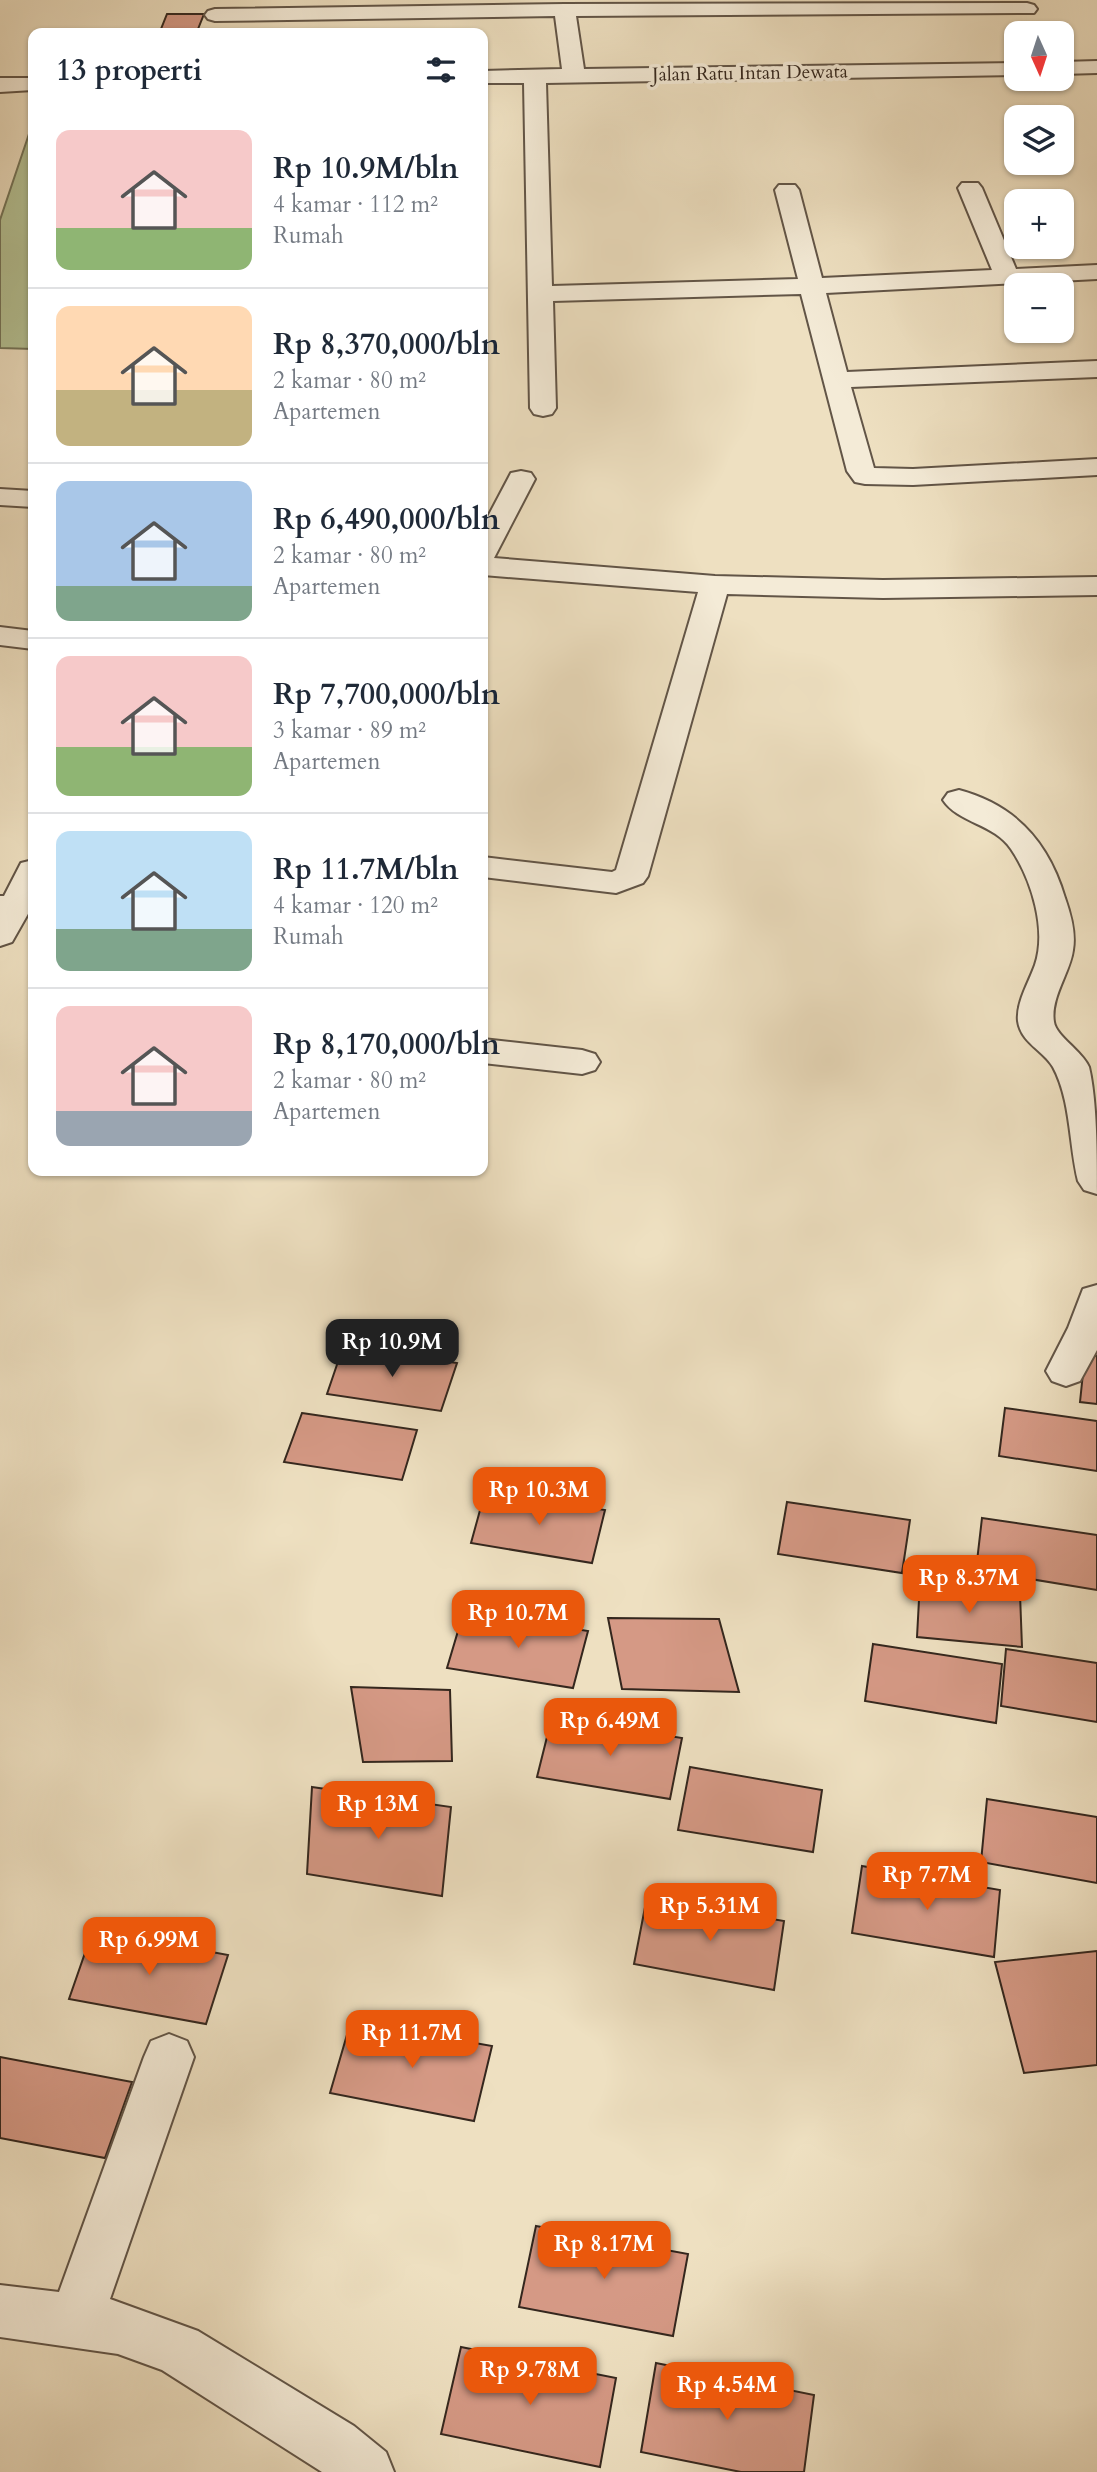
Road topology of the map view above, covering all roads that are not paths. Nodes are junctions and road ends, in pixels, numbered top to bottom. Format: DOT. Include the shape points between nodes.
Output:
graph roads {
  1 [pos="366,7"];
  2 [pos="1027,9"];
  3 [pos="565,10"];
  4 [pos="215,15"];
  5 [pos="1097,67"];
  6 [pos="1074,68"];
  7 [pos="1004,69"];
  8 [pos="574,75"];
  9 [pos="535,76"];
  10 [pos="488,77"];
  11 [pos="0,85"];
  12 [pos="28,85"];
  13 [pos="970,188"];
  14 [pos="787,190"];
  15 [pos="1097,272"];
  16 [pos="1005,273"];
  17 [pos="1067,273"];
  18 [pos="1004,275"];
  19 [pos="814,286"];
  20 [pos="540,294"];
  21 [pos="1097,369"];
  22 [pos="836,380"];
  23 [pos="542,408"];
  24 [pos="1097,467"];
  25 [pos="521,479"];
  26 [pos="0,497"];
  27 [pos="28,499"];
  28 [pos="488,542"];
  29 [pos="488,566"];
  30 [pos="715,585"];
  31 [pos="1097,586"];
  32 [pos="0,636"];
  33 [pos="28,639"];
  34 [pos="959,800"];
  35 [pos="488,868"];
  36 [pos="28,878"];
  37 [pos="5,916"];
  38 [pos="488,1052"];
  39 [pos="582,1062"];
  40 [pos="1097,1181"];
  41 [pos="1097,1300"];
  42 [pos="1066,1371"];
  43 [pos="169,2057"];
  44 [pos="0,2311"];
  45 [pos="76,2320"];
  46 [pos="366,2472"];
  1 -- 3 [label="street"];
  1 -- 4 [label="street"];
  2 -- 3 [label="street"];
  3 -- 8 [label="street"];
  5 -- 6 [label="street"];
  7 -- 8 [label="street, Jalan Ratu Intan Dewata"];
  8 -- 9 [label="street, Jalan Ratu Intan Dewata"];
  9 -- 10 [label="street, Jalan Ratu Intan Dewata"];
  9 -- 20 [label="street"];
  11 -- 12 [label="street"];
  13 -- 16 [label="street"];
  14 -- 19 [label="street"];
  15 -- 17 [label="street"];
  18 -- 19 [label="street"];
  19 -- 20 [label="street"];
  19 -- 22 [label="street"];
  20 -- 23 [label="street"];
  21 -- 22 [label="street"];
  22 -- 24 [label="street" via="865,476"];
  25 -- 28 [label="street"];
  26 -- 27 [label="street"];
  29 -- 30 [label="street"];
  30 -- 31 [label="street" via="883,589"];
  30 -- 35 [label="street" via="631,876 616,883"];
  32 -- 33 [label="street"];
  34 -- 40 [label="street" via="998,821 1022,841 1052,906 1057,947 1036,1021 1044,1039 1070,1063"];
  36 -- 37 [label="street"];
  38 -- 39 [label="street"];
  41 -- 42 [label="street"];
  43 -- 45 [label="street"];
  44 -- 45 [label="street"];
  45 -- 46 [label="street" via="118,2327 179,2350 298,2422"];
}
